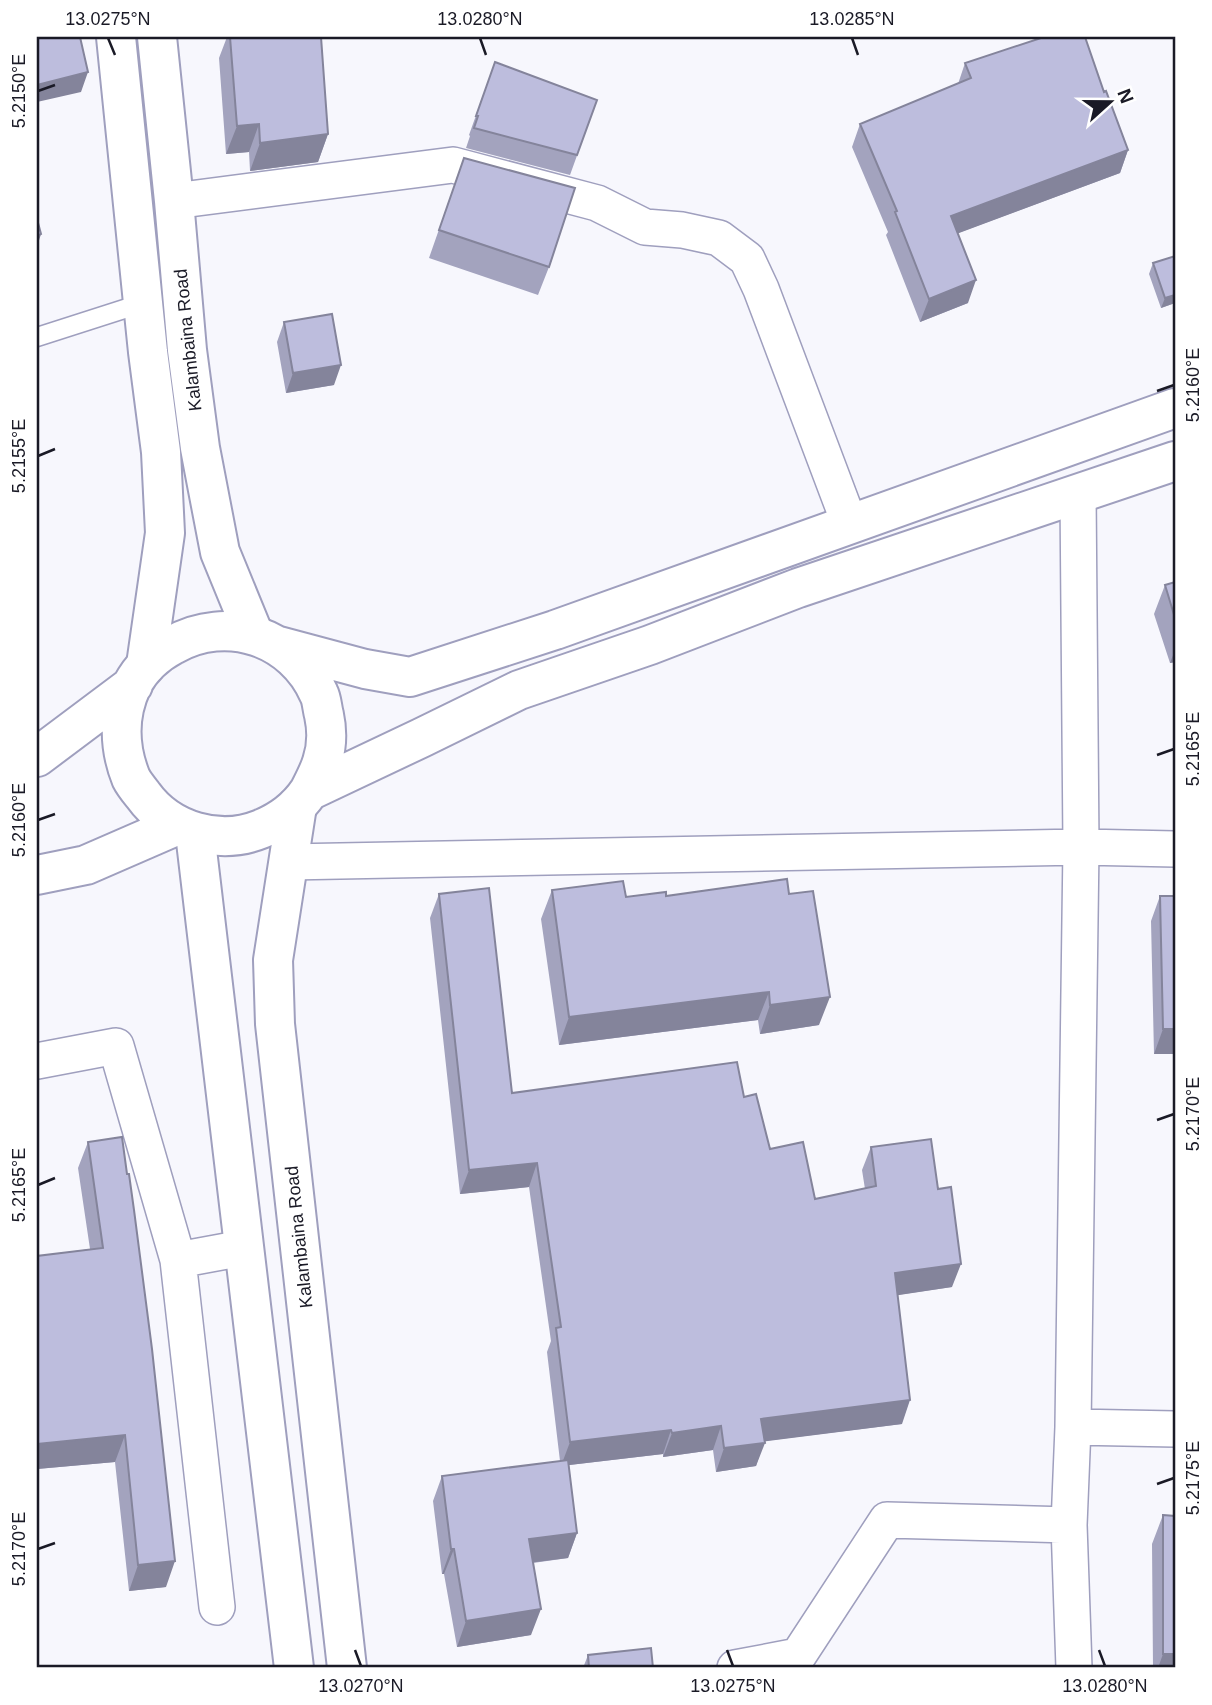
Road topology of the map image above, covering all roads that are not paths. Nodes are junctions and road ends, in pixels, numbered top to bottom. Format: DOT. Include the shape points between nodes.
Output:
graph roads {
  1 [pos="116,37"];
  2 [pos="157,37"];
  3 [pos="174,201"];
  4 [pos="143,303"];
  5 [pos="37,337"];
  6 [pos="1175,408"];
  7 [pos="1175,461"];
  8 [pos="1078,494"];
  9 [pos="850,525"];
  10 [pos="265,640"];
  11 [pos="139,675"];
  12 [pos="37,757"];
  13 [pos="303,798"];
  14 [pos="186,829"];
  15 [pos="1081,847"];
  16 [pos="1175,849"];
  17 [pos="288,862"];
  18 [pos="37,875"];
  19 [pos="37,1061"];
  20 [pos="243,1248"];
  21 [pos="178,1259"];
  22 [pos="1073,1427"];
  23 [pos="1175,1429"];
  24 [pos="1069,1525"];
  25 [pos="217,1607"];
  26 [pos="795,1662"];
  27 [pos="293,1668"];
  28 [pos="347,1668"];
  29 [pos="735,1668"];
  30 [pos="1074,1668"];
  1 -- 4 [label="main road"];
  2 -- 3 [label="main road, Kalambaina Road"];
  3 -- 9 [label="street" via="453,165 597,203 645,227 719,238 747,259 761,289"];
  3 -- 10 [label="main road, Kalambaina Road" via="187,350 220,552"];
  4 -- 5 [label="lane"];
  4 -- 11 [label="main road" via="161,452 165,533"];
  6 -- 9 [label="main road"];
  7 -- 8 [label="main road"];
  8 -- 13 [label="main road" via="798,588 519,690"];
  8 -- 15 [label="street"];
  9 -- 10 [label="main road" via="410,677"];
  10 -- 11 [label="main road" via="231,631 184,638"];
  10 -- 13 [label="main road" via="302,667 322,706 327,727 323,761"];
  11 -- 12 [label="main road"];
  11 -- 14 [label="main road" via="122,716 122,749 132,780 151,806"];
  13 -- 14 [label="main road" via="276,823 250,834 222,837"];
  13 -- 17 [label="main road, Kalambaina Road"];
  14 -- 18 [label="main road" via="86,864"];
  14 -- 20 [label="main road"];
  15 -- 16 [label="street"];
  15 -- 17 [label="street"];
  15 -- 22 [label="street"];
  17 -- 28 [label="main road, Kalambaina Road" via="273,960 275,1024"];
  19 -- 21 [label="street" via="116,1046"];
  20 -- 21 [label="street"];
  20 -- 27 [label="main road"];
  21 -- 25 [label="street"];
  22 -- 23 [label="street"];
  22 -- 24 [label="street"];
  24 -- 26 [label="street" via="887,1520"];
  24 -- 30 [label="street"];
  26 -- 29 [label="street"];
}
